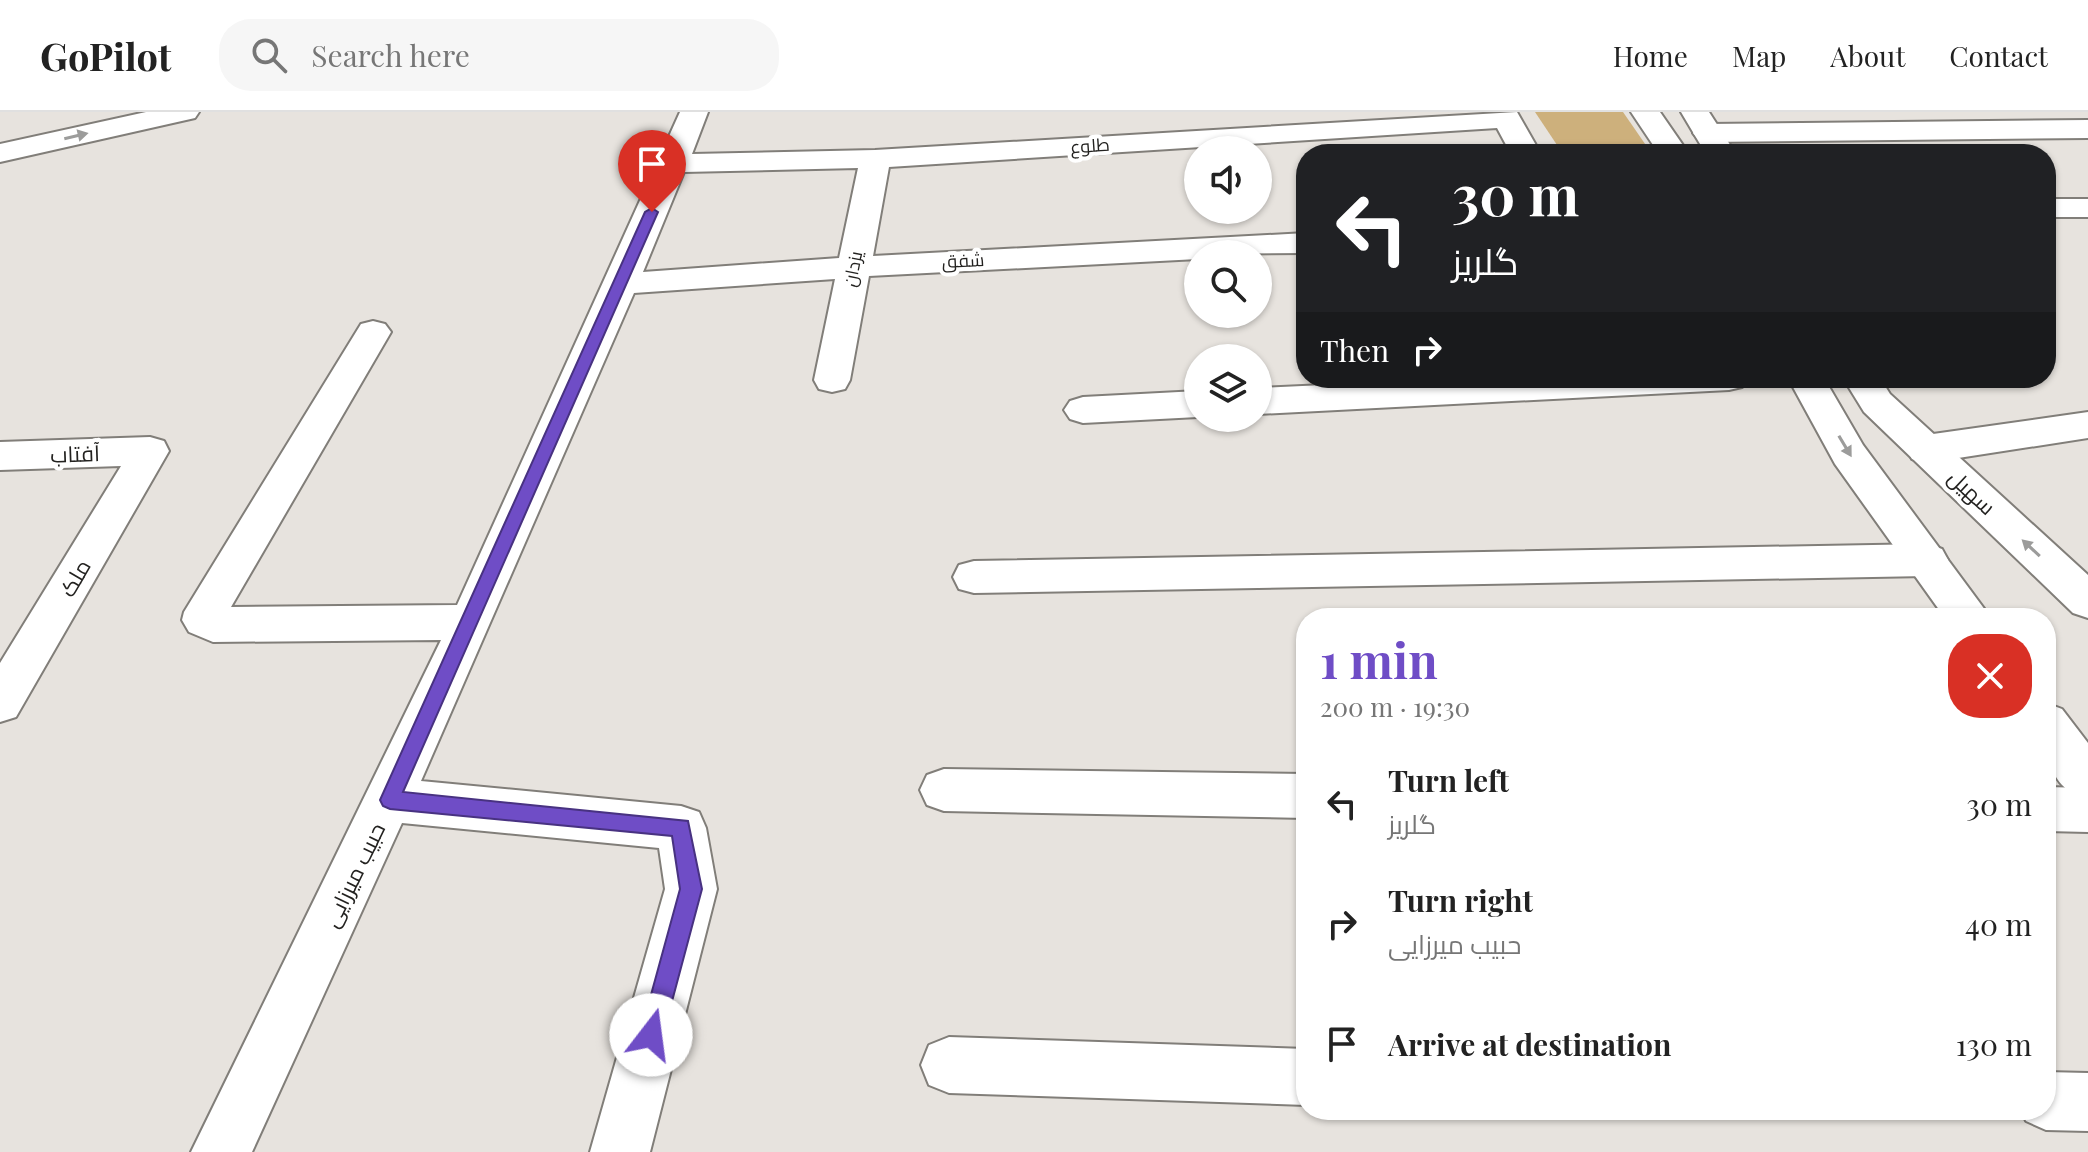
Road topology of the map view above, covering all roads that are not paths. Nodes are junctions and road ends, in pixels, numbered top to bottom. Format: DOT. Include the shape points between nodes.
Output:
graph roads {
  1 [pos="185,112"];
  2 [pos="694,112"];
  3 [pos="1645,112"];
  4 [pos="1505,116"];
  5 [pos="2088,129"];
  6 [pos="1708,133"];
  7 [pos="1520,144"];
  8 [pos="1667,144"];
  9 [pos="0,153"];
  10 [pos="875,159"];
  11 [pos="672,163"];
  12 [pos="2056,208"];
  13 [pos="2088,208"];
  14 [pos="1296,244"];
  15 [pos="854,267"];
  16 [pos="621,284"];
  17 [pos="373,332"];
  18 [pos="832,380"];
  19 [pos="1524,388"];
  20 [pos="1812,388"];
  21 [pos="1867,388"];
  22 [pos="1272,400"];
  23 [pos="1184,405"];
  24 [pos="1083,410"];
  25 [pos="2088,425"];
  26 [pos="1926,449"];
  27 [pos="150,451"];
  28 [pos="0,456"];
  29 [pos="1927,560"];
  30 [pos="974,577"];
  31 [pos="2088,601"];
  32 [pos="1962,608"];
  33 [pos="468,622"];
  34 [pos="44,631"];
  35 [pos="0,632"];
  36 [pos="0,703"];
  37 [pos="2056,737"];
  38 [pos="2088,780"];
  39 [pos="944,790"];
  40 [pos="1296,796"];
  41 [pos="390,800"];
  42 [pos="2056,809"];
  43 [pos="2088,810"];
  44 [pos="949,1065"];
  45 [pos="1296,1077"];
  46 [pos="2056,1101"];
  47 [pos="2088,1102"];
  48 [pos="221,1152"];
  49 [pos="620,1152"];
  9 -- 1 [label="street, one-way"];
  2 -- 11 [label="street, حبیب میرزایی"];
  3 -- 8 [label="street"];
  4 -- 7 [label="street"];
  4 -- 10 [label="street, طلوع"];
  5 -- 6 [label="street"];
  10 -- 11 [label="street, طلوع"];
  10 -- 15 [label="street, یزدان"];
  11 -- 16 [label="street, حبیب میرزایی"];
  12 -- 13 [label="street"];
  14 -- 15 [label="street, شفق"];
  15 -- 16 [label="street, شفق"];
  15 -- 18 [label="street, یزدان"];
  16 -- 33 [label="street, حبیب میرزایی"];
  17 -- 33 [label="street" via="204,620 213,625"];
  19 -- 22 [label="street"];
  20 -- 29 [label="street, one-way" via="1849,454"];
  21 -- 26 [label="street, سهیل"];
  23 -- 24 [label="street"];
  25 -- 26 [label="street"];
  31 -- 26 [label="street, سهیل, one-way"];
  27 -- 28 [label="street, آفتاب"];
  27 -- 34 [label="street, ملک"];
  29 -- 30 [label="street"];
  29 -- 32 [label="street"];
  33 -- 41 [label="street, حبیب میرزایی"];
  34 -- 35 [label="street"];
  34 -- 36 [label="street, ملک"];
  37 -- 38 [label="street"];
  39 -- 40 [label="street"];
  41 -- 48 [label="street, حبیب میرزایی"];
  41 -- 49 [label="street" via="681,828 691,889"];
  42 -- 43 [label="street"];
  44 -- 45 [label="street"];
  46 -- 47 [label="street"];
}
